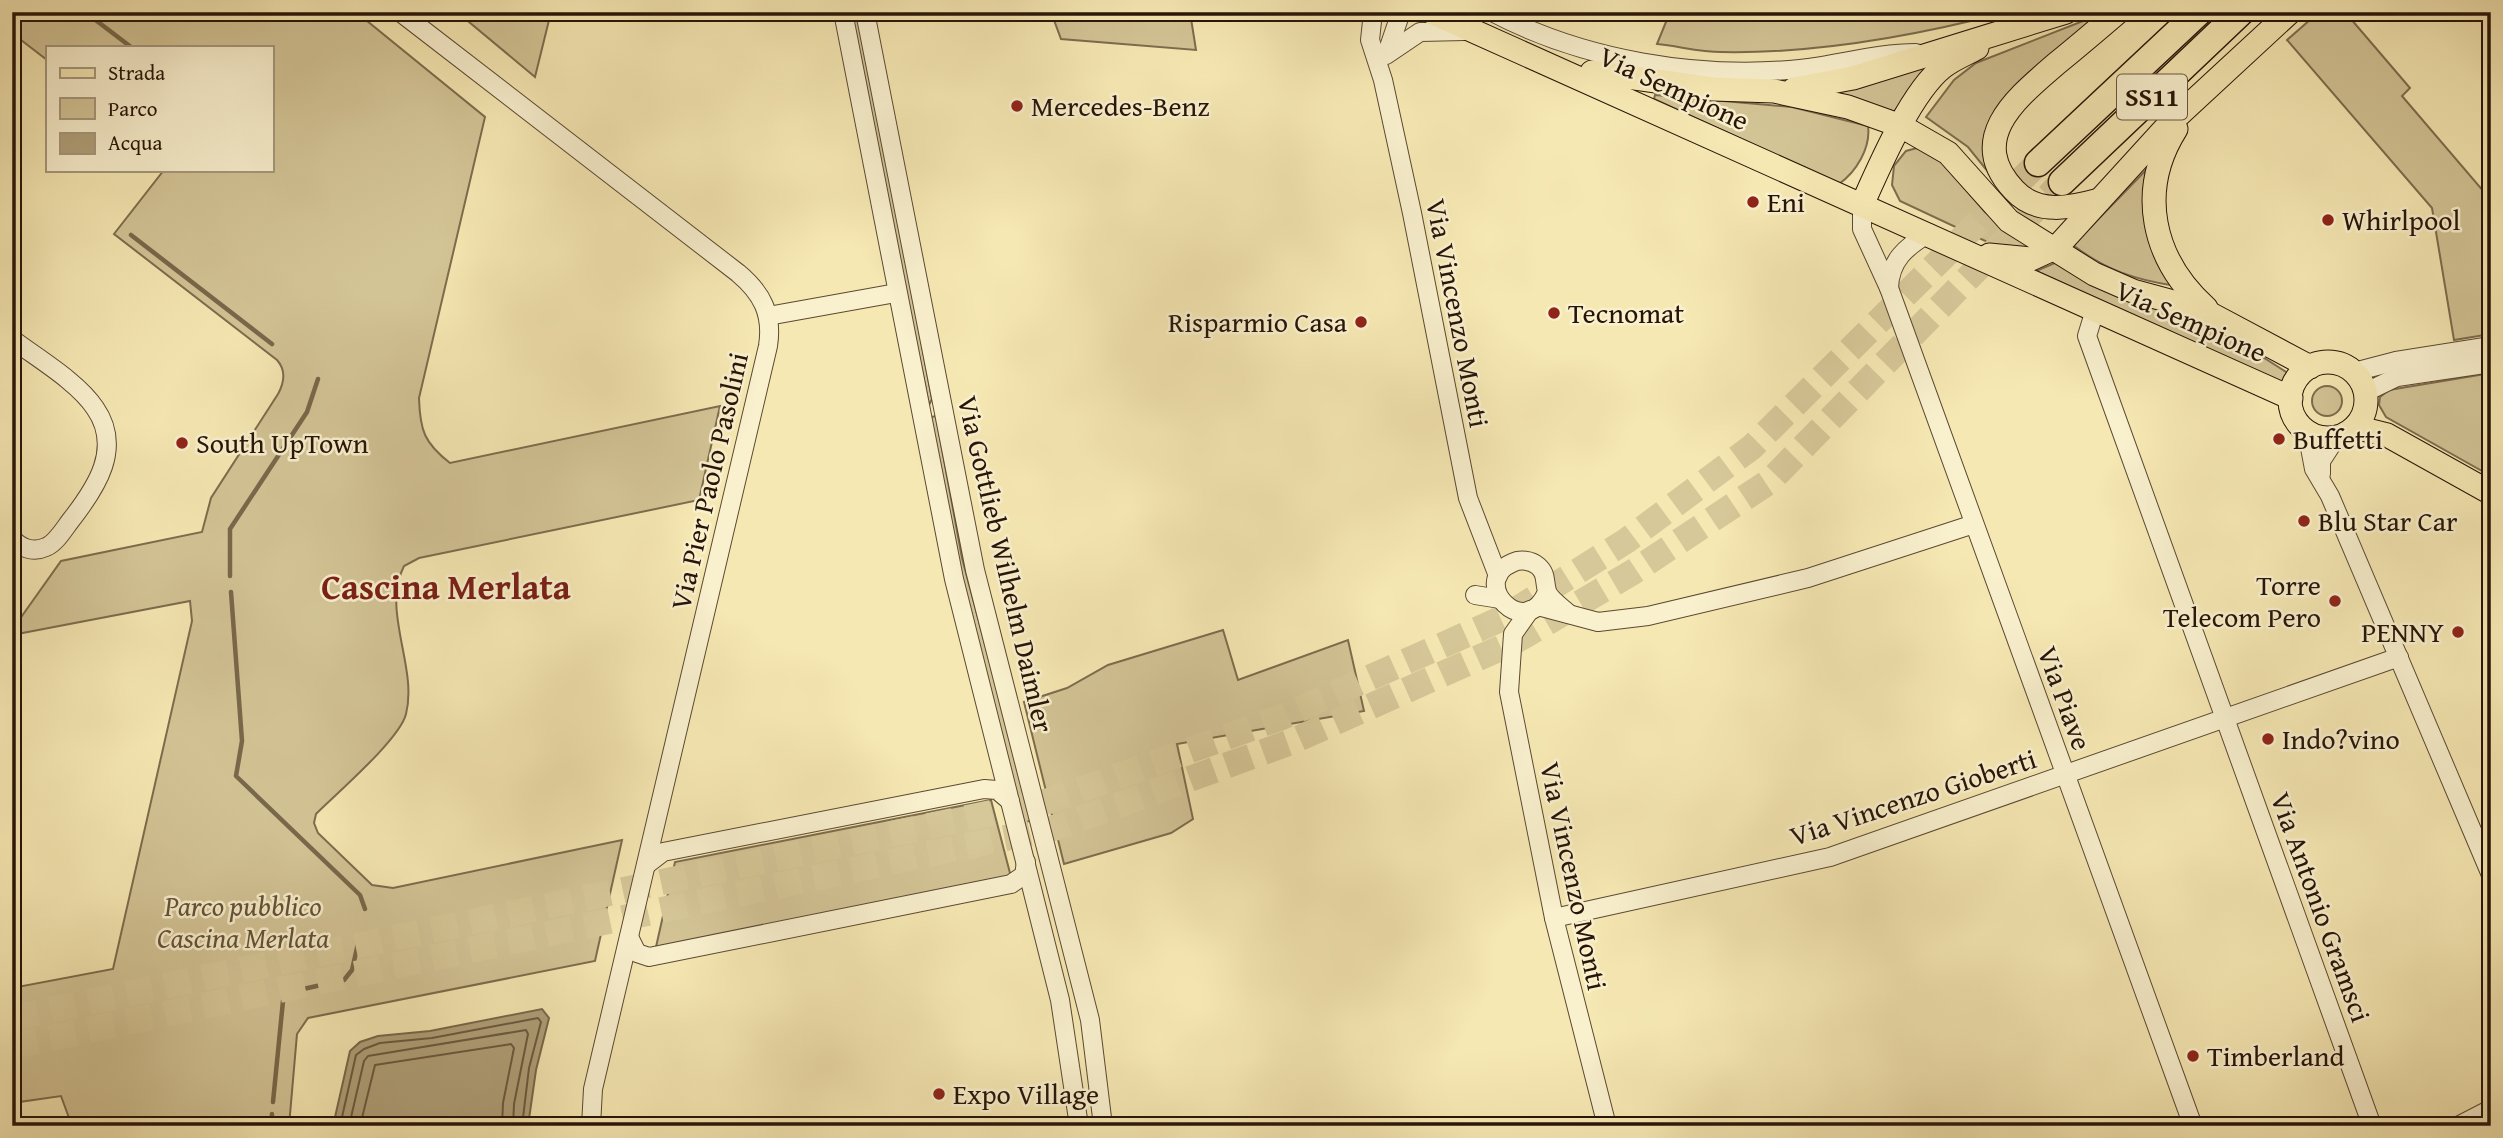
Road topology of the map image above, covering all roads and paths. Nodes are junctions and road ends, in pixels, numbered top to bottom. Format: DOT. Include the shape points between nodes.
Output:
graph roads {
  1 [pos="400,12"];
  2 [pos="843,12"];
  3 [pos="865,12"];
  4 [pos="1356,12"];
  5 [pos="1373,12"];
  6 [pos="1401,12"];
  7 [pos="1432,12"];
  8 [pos="1456,12"];
  9 [pos="1492,12"];
  10 [pos="2066,12"];
  11 [pos="2118,12"];
  12 [pos="2199,12"];
  13 [pos="2241,12"];
  14 [pos="2290,12"];
  15 [pos="2014,29"];
  16 [pos="1478,33"];
  17 [pos="1370,40"];
  18 [pos="1927,53"];
  19 [pos="1386,55"];
  20 [pos="1541,60"];
  21 [pos="1383,80"];
  22 [pos="1774,91"];
  23 [pos="2194,98"];
  24 [pos="1901,126"];
  25 [pos="2038,163"];
  26 [pos="2062,182"];
  27 [pos="2099,200"];
  28 [pos="1862,205"];
  29 [pos="1938,237"];
  30 [pos="2053,250"];
  31 [pos="1889,288"];
  32 [pos="896,293"];
  33 [pos="2095,310"];
  34 [pos="768,316"];
  35 [pos="2216,317"];
  36 [pos="12,339"];
  37 [pos="2491,346"];
  38 [pos="2491,363"];
  39 [pos="2309,367"];
  40 [pos="2362,390"];
  41 [pos="2291,398"];
  42 [pos="2307,432"];
  43 [pos="2345,432"];
  44 [pos="2387,435"];
  45 [pos="2320,478"];
  46 [pos="2491,493"];
  47 [pos="1974,524"];
  48 [pos="12,538"];
  49 [pos="1491,553"];
  50 [pos="1516,561"];
  51 [pos="1500,591"];
  52 [pos="1538,603"];
  53 [pos="1513,634"];
  54 [pos="2399,657"];
  55 [pos="2225,718"];
  56 [pos="2065,775"];
  57 [pos="1010,801"];
  58 [pos="1026,862"];
  59 [pos="646,864"];
  60 [pos="2491,876"];
  61 [pos="1554,918"];
  62 [pos="629,937"];
  63 [pos="2491,1109"];
  64 [pos="591,1126"];
  65 [pos="1079,1126"];
  66 [pos="1103,1126"];
  67 [pos="1606,1126"];
  68 [pos="2193,1126"];
  69 [pos="2372,1126"];
  70 [pos="2458,1126"];
  1 -- 34 [label="street" via="738,272 756,290"];
  2 -- 32 [label="street, Via Gottlieb Wilhelm Daimler"];
  3 -- 66 [label="street, Via Gottlieb Wilhelm Daimler" via="975,570 1090,1020"];
  4 -- 17 [label="street, Via Vincenzo Monti"];
  5 -- 17 [label="street, Via Vincenzo Monti"];
  6 -- 19 [label="street, Via Vincenzo Monti"];
  7 -- 16 [label="main road"];
  8 -- 16 [label="street"];
  9 -- 18 [label="street" via="1586,49 1644,62 1703,68 1784,70 1875,55"];
  10 -- 15 [label="main road"];
  11 -- 27 [label="main road" via="2018,97 2001,119 1995,144 2000,171 2024,199 2057,208"];
  12 -- 25 [label="highway, SS11"];
  13 -- 26 [label="highway, SS11"];
  14 -- 23 [label="main road"];
  15 -- 18 [label="main road"];
  15 -- 24 [label="main road" via="1944,66"];
  16 -- 19 [label="street" via="1450,29 1420,32"];
  16 -- 20 [label="main road"];
  17 -- 21 [label="street, Via Vincenzo Monti"];
  18 -- 22 [label="main road" via="1833,84"];
  19 -- 21 [label="street, Via Vincenzo Monti"];
  20 -- 22 [label="main road, Via Sempione" via="1650,83"];
  20 -- 28 [label="main road, Via Sempione"];
  21 -- 49 [label="street, Via Vincenzo Monti" via="1468,498"];
  22 -- 24 [label="main road, Via Sempione" via="1848,107"];
  23 -- 27 [label="main road"];
  23 -- 35 [label="main road" via="2160,159 2153,216 2168,263 2188,291"];
  24 -- 28 [label="main road"];
  24 -- 30 [label="main road, Via Sempione" via="1948,153 2006,218"];
  27 -- 30 [label="main road"];
  28 -- 29 [label="main road, Via Sempione"];
  28 -- 31 [label="street, Via Piave" via="1862,229"];
  29 -- 30 [label="main road" via="2016,260"];
  29 -- 31 [label="street" via="1905,248 1890,274"];
  29 -- 33 [label="main road, Via Sempione"];
  30 -- 35 [label="main road, Via Sempione" via="2115,284"];
  31 -- 47 [label="street, Via Piave"];
  32 -- 34 [label="street"];
  32 -- 57 [label="street, Via Gottlieb Wilhelm Daimler" via="954,579"];
  33 -- 41 [label="main road, Via Sempione"];
  33 -- 55 [label="street, Via Antonio Gramsci" via="2087,336"];
  34 -- 59 [label="street, Via Pier Paolo Pasolini" via="768,346"];
  35 -- 39 [label="main road, Via Sempione"];
  36 -- 48 [label="street" via="96,408 106,450 93,492 52,543 30,549"];
  37 -- 40 [label="street" via="2396,361"];
  38 -- 40 [label="street" via="2397,377"];
  39 -- 40 [label="main road, Via Sempione" via="2333,363"];
  39 -- 41 [label="main road, Via Sempione" via="2296,380"];
  40 -- 43 [label="main road"];
  40 -- 44 [label="main road"];
  41 -- 42 [label="main road" via="2293,414"];
  42 -- 43 [label="main road" via="2318,437"];
  42 -- 45 [label="street"];
  43 -- 44 [label="main road"];
  43 -- 45 [label="street" via="2321,461"];
  44 -- 46 [label="main road"];
  45 -- 54 [label="street"];
  47 -- 52 [label="street" via="1808,578 1648,616 1608,623"];
  47 -- 56 [label="street, Via Piave"];
  49 -- 50 [label="street"];
  49 -- 51 [label="street, Via Vincenzo Monti"];
  50 -- 51 [label="street" via="1509,564"];
  50 -- 52 [label="street" via="1539,567 1547,583"];
  51 -- 52 [label="street" via="1513,610"];
  51 -- 53 [label="street, Via Vincenzo Monti"];
  52 -- 53 [label="street"];
  53 -- 61 [label="street, Via Vincenzo Monti" via="1508,692"];
  54 -- 55 [label="street, Via Vincenzo Gioberti"];
  54 -- 60 [label="street"];
  55 -- 56 [label="street, Via Vincenzo Gioberti"];
  55 -- 69 [label="street, Via Antonio Gramsci"];
  56 -- 61 [label="street, Via Vincenzo Gioberti" via="1829,857"];
  56 -- 68 [label="street, Via Piave"];
  57 -- 58 [label="street, Via Gottlieb Wilhelm Daimler"];
  57 -- 59 [label="street" via="997,790 984,789 663,852"];
  58 -- 62 [label="street" via="1024,875 1011,884 649,957 637,953"];
  58 -- 65 [label="street, Via Gottlieb Wilhelm Daimler" via="1060,1000"];
  59 -- 62 [label="street, Via Pier Paolo Pasolini"];
  61 -- 67 [label="street, Via Vincenzo Monti"];
  62 -- 64 [label="street, Via Pier Paolo Pasolini" via="593,1088"];
  63 -- 70 [label="street"];
}
